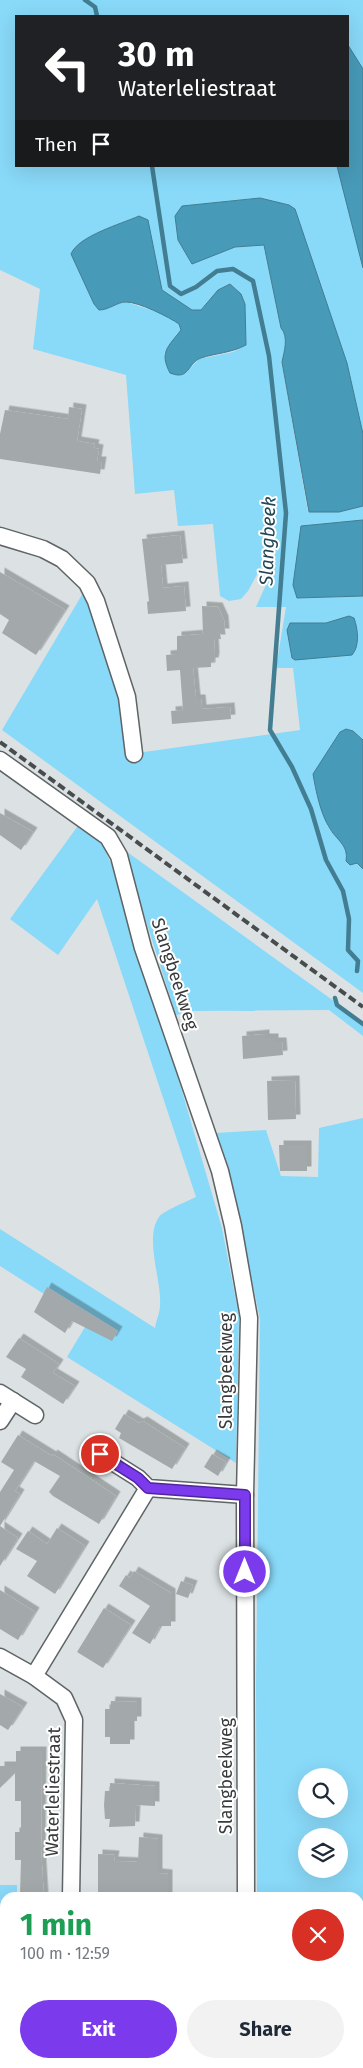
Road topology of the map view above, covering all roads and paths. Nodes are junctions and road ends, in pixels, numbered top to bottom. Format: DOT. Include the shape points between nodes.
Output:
graph roads {
  1 [pos="0,536"];
  2 [pos="134,754"];
  3 [pos="0,760"];
  4 [pos="6,1397"];
  5 [pos="35,1415"];
  6 [pos="0,1421"];
  7 [pos="100,1454"];
  8 [pos="148,1488"];
  9 [pos="245,1495"];
  10 [pos="0,1657"];
  11 [pos="34,1676"];
  12 [pos="71,1892"];
  13 [pos="246,1892"];
  1 -- 2 [label="street" via="43,549 62,559 87,583 96,601 127,697"];
  3 -- 9 [label="street, Slangbeekweg" via="108,837 119,856 143,948 220,1171 233,1226 249,1318"];
  4 -- 5 [label="street"];
  4 -- 6 [label="street"];
  7 -- 8 [label="street"];
  8 -- 9 [label="street"];
  8 -- 11 [label="street"];
  9 -- 13 [label="street, Slangbeekweg"];
  10 -- 11 [label="street, Waterleliestraat"];
  11 -- 12 [label="street, Waterleliestraat" via="64,1698 74,1720"];
}
